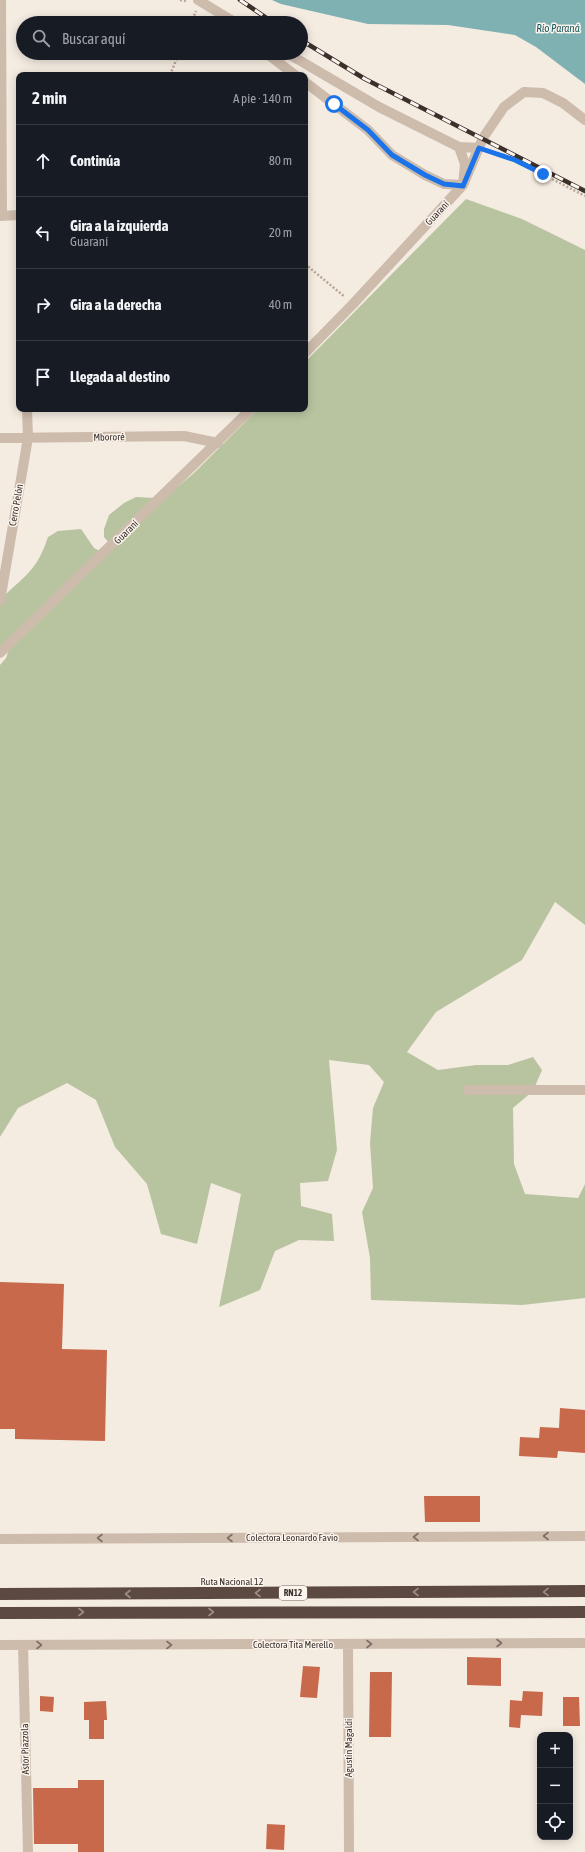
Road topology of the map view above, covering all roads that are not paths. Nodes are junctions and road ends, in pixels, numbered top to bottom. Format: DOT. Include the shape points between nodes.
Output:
graph roads {
  1 [pos="1,0"];
  2 [pos="199,1"];
  3 [pos="218,16"];
  4 [pos="224,16"];
  5 [pos="275,60"];
  6 [pos="299,60"];
  7 [pos="291,72"];
  8 [pos="308,84"];
  9 [pos="585,120"];
  10 [pos="459,147"];
  11 [pos="479,148"];
  12 [pos="463,186"];
  13 [pos="1,216"];
  14 [pos="16,216"];
  15 [pos="308,350"];
  16 [pos="27,412"];
  17 [pos="248,412"];
  18 [pos="0,438"];
  19 [pos="28,438"];
  20 [pos="218,443"];
  21 [pos="0,601"];
  22 [pos="0,653"];
  23 [pos="468,1090"];
  24 [pos="585,1090"];
  25 [pos="585,1536"];
  26 [pos="0,1539"];
  27 [pos="585,1591"];
  28 [pos="0,1594"];
  29 [pos="585,1612"];
  30 [pos="0,1613"];
  31 [pos="585,1643"];
  32 [pos="348,1644"];
  33 [pos="0,1645"];
  34 [pos="23,1646"];
  35 [pos="28,1852"];
  36 [pos="348,1852"];
  1 -- 13 [label="street"];
  2 -- 3 [label="street"];
  2 -- 4 [label="street"];
  5 -- 7 [label="street"];
  6 -- 10 [label="street" via="379,107"];
  8 -- 12 [label="street" via="368,130 392,155 444,184"];
  9 -- 11 [label="street, Guaraní" via="563,103 543,93 524,92 504,107"];
  10 -- 11 [label="street"];
  10 -- 12 [label="street" via="464,164"];
  11 -- 12 [label="street, Guaraní"];
  12 -- 15 [label="street, Guaraní"];
  13 -- 14 [label="street"];
  16 -- 19 [label="street, Cerro Pelón"];
  17 -- 20 [label="street, Guaraní"];
  18 -- 19 [label="street, Mbororé"];
  19 -- 20 [label="street, Mbororé" via="184,436"];
  19 -- 21 [label="street, Cerro Pelón"];
  20 -- 22 [label="street, Guaraní"];
  23 -- 24 [label="street"];
  25 -- 26 [label="street, Colectora Leonardo Favio, one-way"];
  27 -- 28 [label="highway, Ruta Nacional 12 / RN12, one-way"];
  30 -- 29 [label="highway, RN12, one-way"];
  32 -- 31 [label="street, Colectora Tita Merello, one-way"];
  34 -- 32 [label="street, Colectora Tita Merello, one-way"];
  32 -- 36 [label="street, Agustín Magaldi"];
  33 -- 34 [label="street, Colectora Tita Merello"];
  34 -- 35 [label="street, Astor Piazzola"];
}
